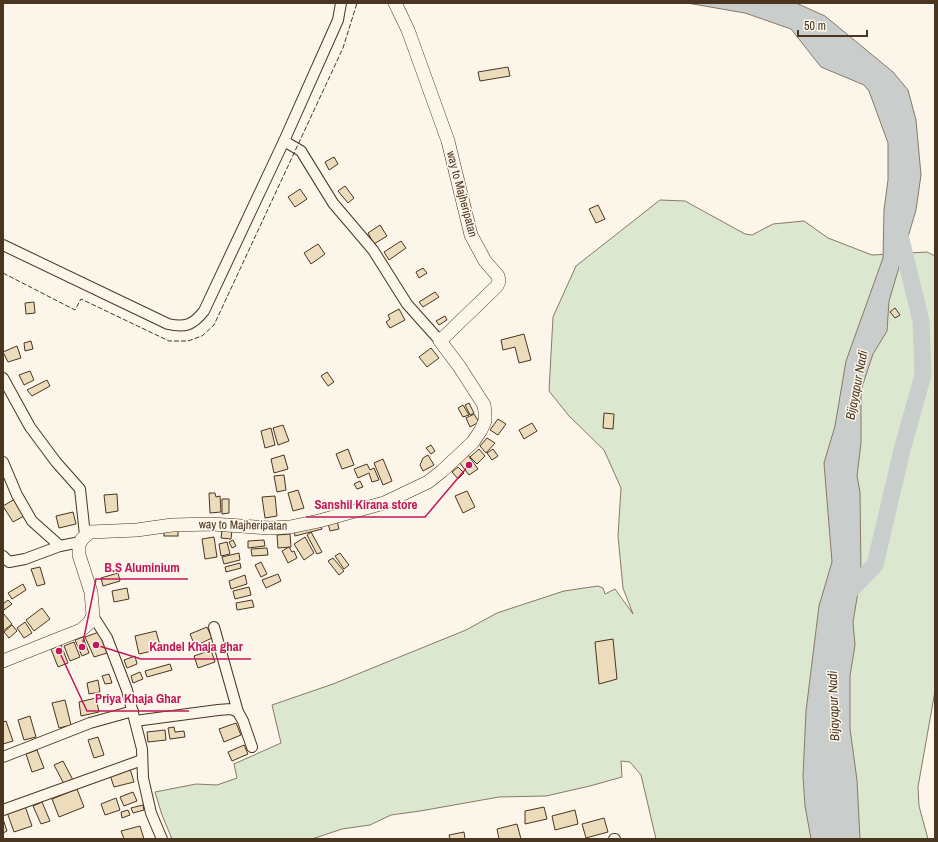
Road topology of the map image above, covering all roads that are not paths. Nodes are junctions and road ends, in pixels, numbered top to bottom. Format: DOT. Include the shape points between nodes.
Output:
graph roads {
  1 [pos="341,3"];
  2 [pos="394,3"];
  3 [pos="284,140"];
  4 [pos="3,245"];
  5 [pos="440,341"];
  6 [pos="3,378"];
  7 [pos="3,462"];
  8 [pos="83,539"];
  9 [pos="60,546"];
  10 [pos="3,556"];
  11 [pos="93,616"];
  12 [pos="214,627"];
  13 [pos="3,661"];
  14 [pos="133,711"];
  15 [pos="238,712"];
  16 [pos="135,721"];
  17 [pos="252,747"];
  18 [pos="3,757"];
  19 [pos="142,760"];
  20 [pos="3,810"];
  21 [pos="162,839"];
  1 -- 3 [label="street" via="338,20"];
  2 -- 5 [label="main road, way to Majheripatan" via="408,30 448,140 471,235 499,281 497,286"];
  3 -- 4 [label="street" via="204,311 196,321 187,325 168,324"];
  3 -- 5 [label="street" via="302,151 334,203 373,250 406,304"];
  5 -- 8 [label="main road, way to Majheripatan" via="480,398 484,406 485,421 473,442 428,482 384,503 290,527 172,525 137,530 90,532"];
  6 -- 8 [label="street" via="30,426 56,462 80,489"];
  7 -- 9 [label="street" via="16,495 32,521"];
  8 -- 9 [label="street"];
  8 -- 11 [label="main road" via="78,555 91,592"];
  9 -- 10 [label="street" via="9,562"];
  11 -- 13 [label="main road" via="81,630"];
  11 -- 14 [label="street" via="111,647"];
  12 -- 15 [label="street"];
  14 -- 16 [label="street"];
  14 -- 18 [label="street" via="90,723"];
  15 -- 16 [label="street" via="231,709 218,710"];
  15 -- 17 [label="street"];
  16 -- 19 [label="street"];
  19 -- 20 [label="street"];
  19 -- 21 [label="street" via="143,778 151,813"];
}
